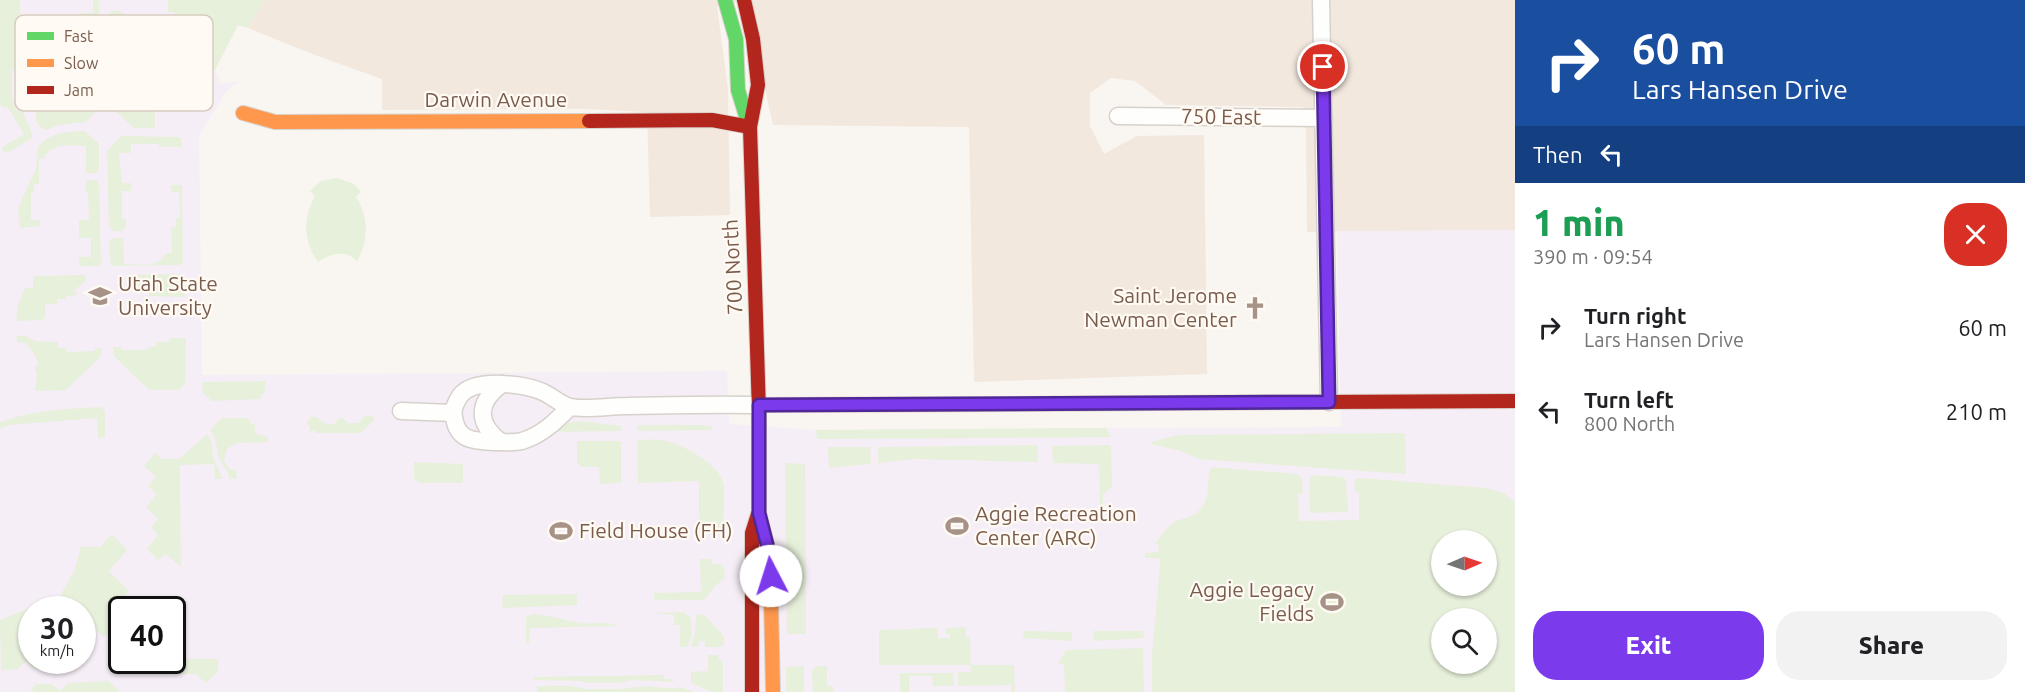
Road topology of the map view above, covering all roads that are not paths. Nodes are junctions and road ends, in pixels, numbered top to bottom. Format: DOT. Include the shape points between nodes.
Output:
graph roads {
  1 [pos="725,0"];
  2 [pos="744,0"];
  3 [pos="1321,0"];
  4 [pos="243,113"];
  5 [pos="1118,116"];
  6 [pos="1324,118"];
  7 [pos="750,127"];
  8 [pos="502,384"];
  9 [pos="1515,401"];
  10 [pos="1329,402"];
  11 [pos="759,405"];
  12 [pos="570,407"];
  13 [pos="401,411"];
  14 [pos="453,413"];
  15 [pos="501,442"];
  16 [pos="759,513"];
  17 [pos="752,692"];
  18 [pos="773,692"];
  1 -- 7 [label="main road, 700 North" via="736,39 738,90"];
  2 -- 7 [label="main road, 700 North" via="758,85"];
  3 -- 6 [label="street"];
  4 -- 7 [label="main road, Darwin Avenue" via="275,122 712,120"];
  5 -- 6 [label="street, 750 East"];
  6 -- 10 [label="street"];
  7 -- 11 [label="main road, 700 North"];
  8 -- 12 [label="street" via="531,388"];
  8 -- 14 [label="street" via="470,388 462,393"];
  8 -- 15 [label="street" via="488,396 483,414 484,424"];
  9 -- 10 [label="main road"];
  10 -- 11 [label="main road"];
  11 -- 12 [label="street"];
  11 -- 16 [label="main road, 700 North"];
  12 -- 15 [label="street" via="548,429 521,441"];
  13 -- 14 [label="street"];
  14 -- 15 [label="street" via="461,435"];
  16 -- 17 [label="main road" via="752,533"];
  16 -- 18 [label="main road" via="770,556"];
}
